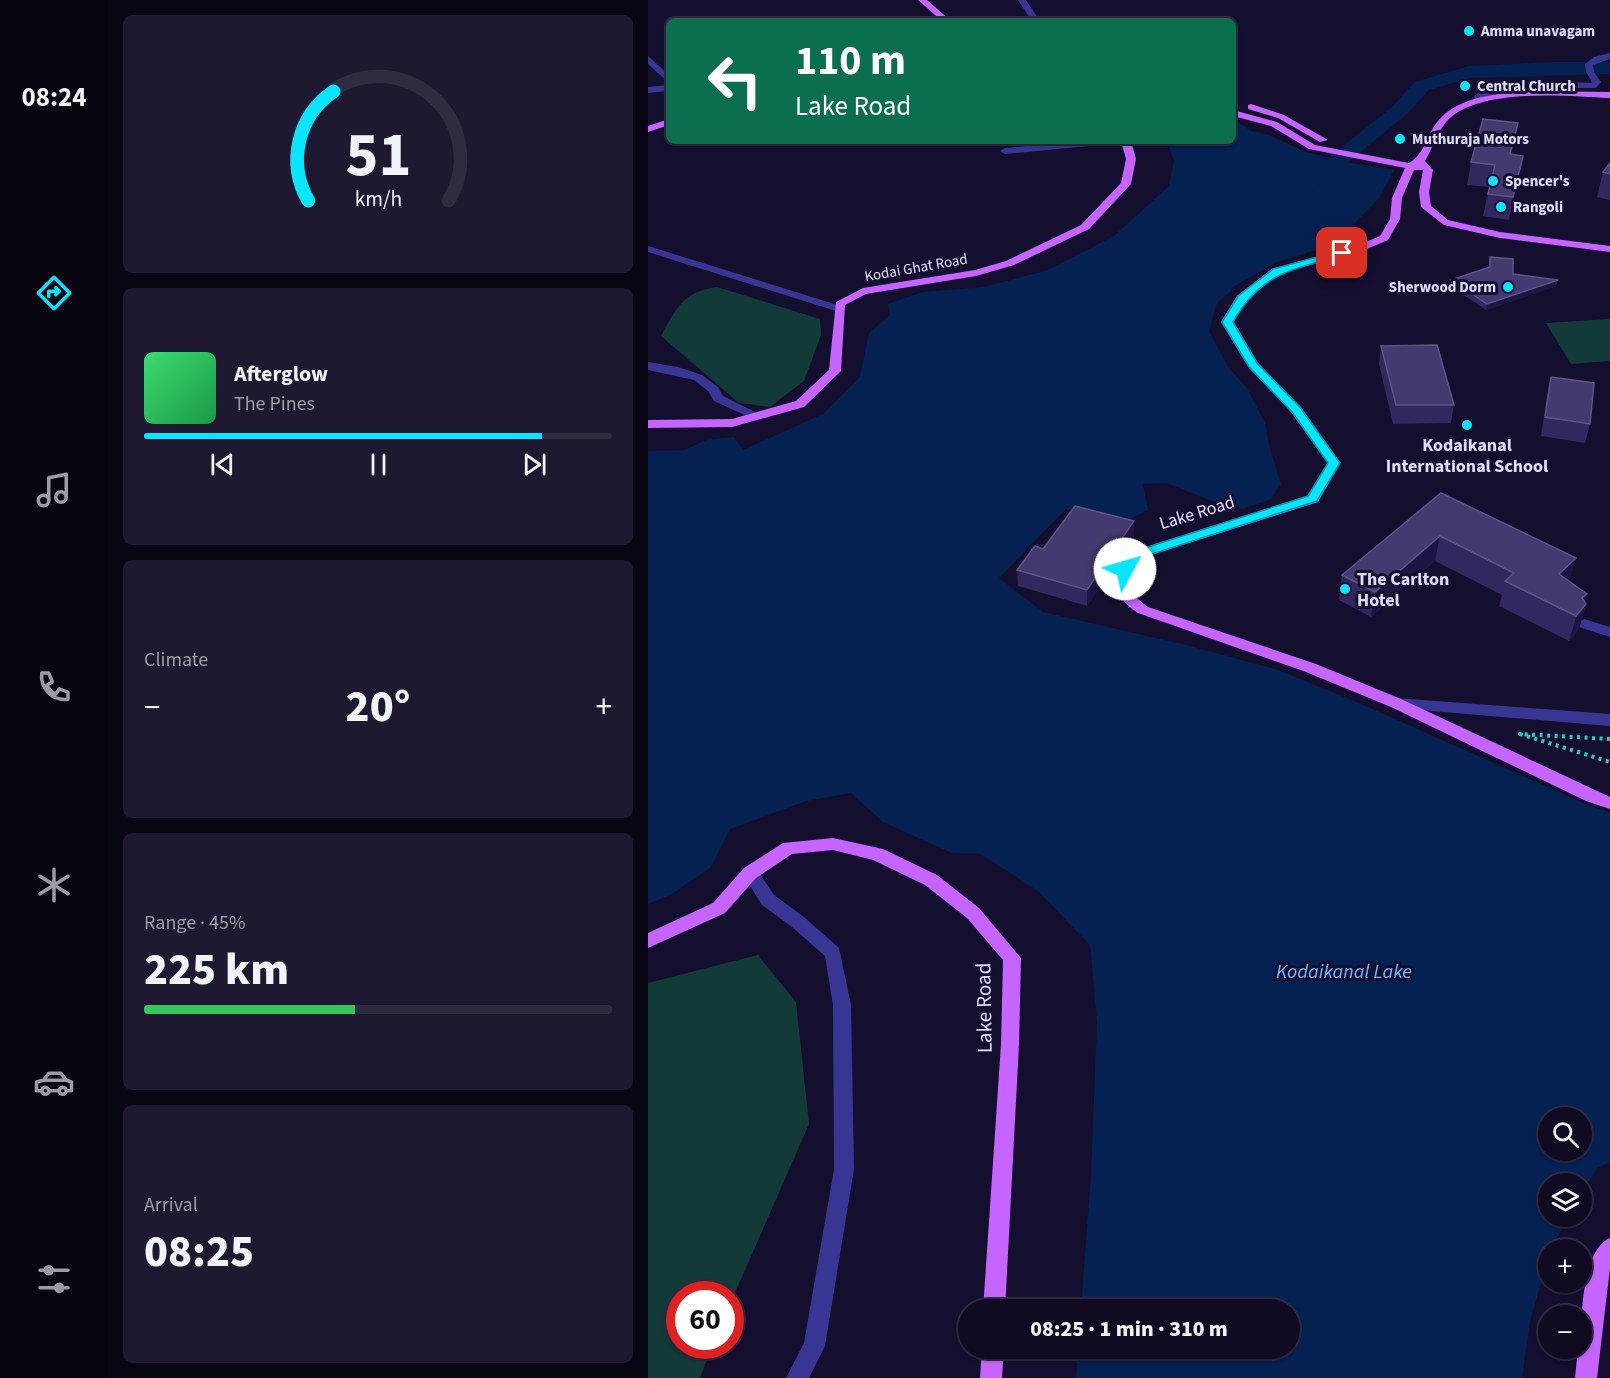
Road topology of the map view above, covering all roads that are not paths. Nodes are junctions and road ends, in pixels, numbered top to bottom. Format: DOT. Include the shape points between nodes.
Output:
graph roads {
  1 [pos="922,0"];
  2 [pos="1022,0"];
  3 [pos="943,18"];
  4 [pos="1034,18"];
  5 [pos="1610,56"];
  6 [pos="648,59"];
  7 [pos="666,77"];
  8 [pos="666,88"];
  9 [pos="648,90"];
  10 [pos="1610,95"];
  11 [pos="1480,101"];
  12 [pos="1236,106"];
  13 [pos="1236,113"];
  14 [pos="666,123"];
  15 [pos="648,129"];
  16 [pos="1078,144"];
  17 [pos="1127,144"];
  18 [pos="1333,148"];
  19 [pos="1005,151"];
  20 [pos="1420,166"];
  21 [pos="648,249"];
  22 [pos="1610,249"];
  23 [pos="840,309"];
  24 [pos="648,366"];
  25 [pos="756,416"];
  26 [pos="648,424"];
  27 [pos="1584,624"];
  28 [pos="1610,632"];
  29 [pos="1396,703"];
  30 [pos="1610,720"];
  31 [pos="1610,803"];
  32 [pos="750,873"];
  33 [pos="648,941"];
  34 [pos="1610,1248"];
  35 [pos="995,1299"];
  36 [pos="992,1359"];
  37 [pos="797,1378"];
  38 [pos="991,1378"];
  39 [pos="1586,1378"];
  1 -- 3 [label="main road"];
  2 -- 4 [label="street"];
  5 -- 11 [label="street" via="1597,59 1590,68 1597,82 1593,86 1526,84 1487,92 1478,96"];
  6 -- 7 [label="street"];
  8 -- 9 [label="street"];
  10 -- 11 [label="main road" via="1544,93"];
  11 -- 20 [label="main road" via="1448,114"];
  12 -- 18 [label="main road" via="1276,112"];
  13 -- 18 [label="main road" via="1262,119 1312,147"];
  14 -- 15 [label="main road"];
  16 -- 19 [label="street"];
  17 -- 23 [label="main road, Kodai Ghat Road" via="1131,159 1126,184 1085,227 1010,263 976,273 863,291 840,304"];
  18 -- 20 [label="main road"];
  20 -- 22 [label="main road" via="1426,207 1444,222 1500,236"];
  20 -- 29 [label="main road, Lake Road" via="1397,198 1395,219 1384,238 1276,271 1241,298 1227,322 1253,365 1296,410 1334,463 1313,499 1139,554 1125,569 1123,584 1128,598 1143,610 1311,668"];
  21 -- 23 [label="street"];
  23 -- 25 [label="main road" via="835,371 800,404"];
  24 -- 25 [label="street" via="687,374 716,390 718,398"];
  25 -- 26 [label="main road" via="732,423"];
  27 -- 28 [label="street"];
  29 -- 30 [label="street"];
  29 -- 31 [label="main road, Lake Road" via="1592,798"];
  32 -- 33 [label="main road, Lake Road" via="719,908"];
  32 -- 35 [label="main road, Lake Road" via="789,848 833,844 877,854 931,880 973,912 1012,958"];
  32 -- 37 [label="street" via="768,900 833,953 842,1005 844,1169 814,1346"];
  34 -- 39 [label="main road" via="1598,1269"];
  36 -- 38 [label="main road"];
}
